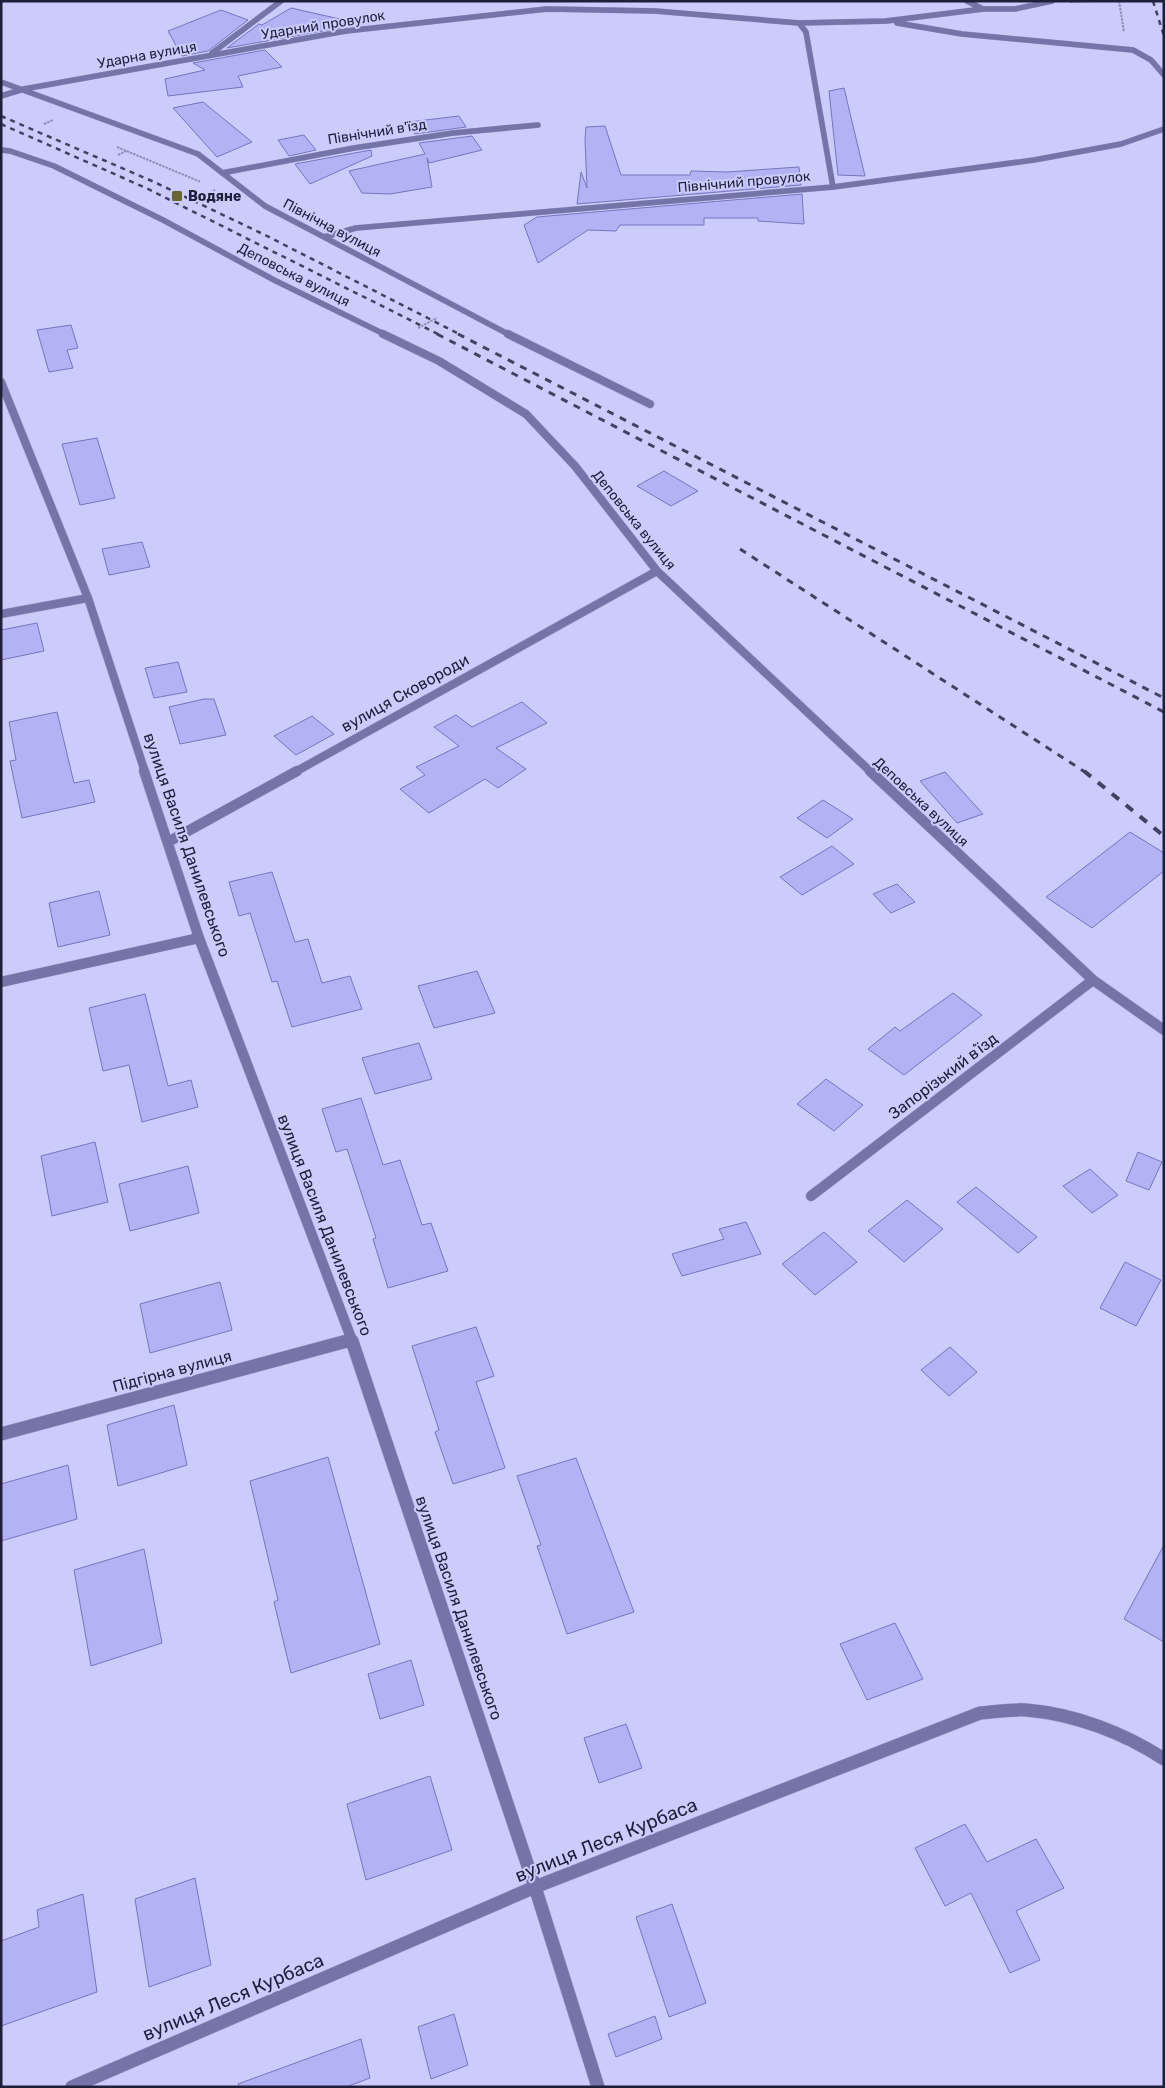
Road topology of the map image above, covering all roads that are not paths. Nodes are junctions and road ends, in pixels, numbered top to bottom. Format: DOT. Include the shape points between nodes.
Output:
graph roads {
  1 [pos="281,1"];
  2 [pos="967,1"];
  3 [pos="1052,2"];
  4 [pos="983,9"];
  5 [pos="886,21"];
  6 [pos="799,23"];
  7 [pos="209,55"];
  8 [pos="1164,75"];
  9 [pos="1,82"];
  10 [pos="24,89"];
  11 [pos="1,96"];
  12 [pos="538,125"];
  13 [pos="1164,129"];
  14 [pos="1,150"];
  15 [pos="222,172"];
  16 [pos="834,187"];
  17 [pos="324,237"];
  18 [pos="1,382"];
  19 [pos="650,404"];
  20 [pos="657,571"];
  21 [pos="88,598"];
  22 [pos="1,614"];
  23 [pos="168,842"];
  24 [pos="200,938"];
  25 [pos="1093,980"];
  26 [pos="1,982"];
  27 [pos="1164,1030"];
  28 [pos="810,1196"];
  29 [pos="352,1340"];
  30 [pos="1,1434"];
  31 [pos="1164,1759"];
  32 [pos="535,1887"];
  33 [pos="72,2087"];
  34 [pos="598,2087"];
  1 -- 7 [label="street, Ударна вулиця"];
  2 -- 4 [label="street"];
  3 -- 4 [label="street" via="1015,9"];
  4 -- 5 [label="street"];
  5 -- 6 [label="street, Ударний провулок"];
  5 -- 8 [label="street" via="962,34 1134,50 1155,63"];
  6 -- 7 [label="street, Ударний провулок" via="655,11 547,9 346,31"];
  6 -- 16 [label="street" via="806,32"];
  7 -- 10 [label="street, Ударна вулиця"];
  9 -- 10 [label="street, Північна вулиця"];
  10 -- 11 [label="street, Ударна вулиця"];
  10 -- 15 [label="street, Північна вулиця" via="198,154"];
  12 -- 15 [label="street, Північний в'їзд" via="363,146"];
  13 -- 16 [label="street, Північний провулок" via="1121,144 1034,160"];
  14 -- 20 [label="street, Деповська вулиця" via="54,166 163,220 274,280 432,358 526,414 575,466"];
  15 -- 17 [label="street, Північна вулиця" via="265,206"];
  16 -- 17 [label="street, Північний провулок" via="356,228"];
  17 -- 19 [label="street, Північна вулиця"];
  18 -- 21 [label="street, вулиця Василя Данилевського"];
  20 -- 23 [label="street, вулиця Сковороди"];
  20 -- 25 [label="street, Деповська вулиця"];
  21 -- 22 [label="street"];
  21 -- 23 [label="street, вулиця Василя Данилевського"];
  23 -- 24 [label="street, вулиця Василя Данилевського"];
  24 -- 26 [label="street"];
  24 -- 29 [label="street, вулиця Василя Данилевського"];
  25 -- 27 [label="street, Деповська вулиця"];
  25 -- 28 [label="street, Запорізький вʼїзд"];
  29 -- 30 [label="street, Підгірна вулиця"];
  29 -- 32 [label="street, вулиця Василя Данилевського"];
  31 -- 32 [label="street, вулиця Леся Курбаса" via="1108,1729 1072,1719 1026,1710 980,1713"];
  32 -- 33 [label="street, вулиця Леся Курбаса"];
  32 -- 34 [label="street, вулиця Василя Данилевського"];
}
